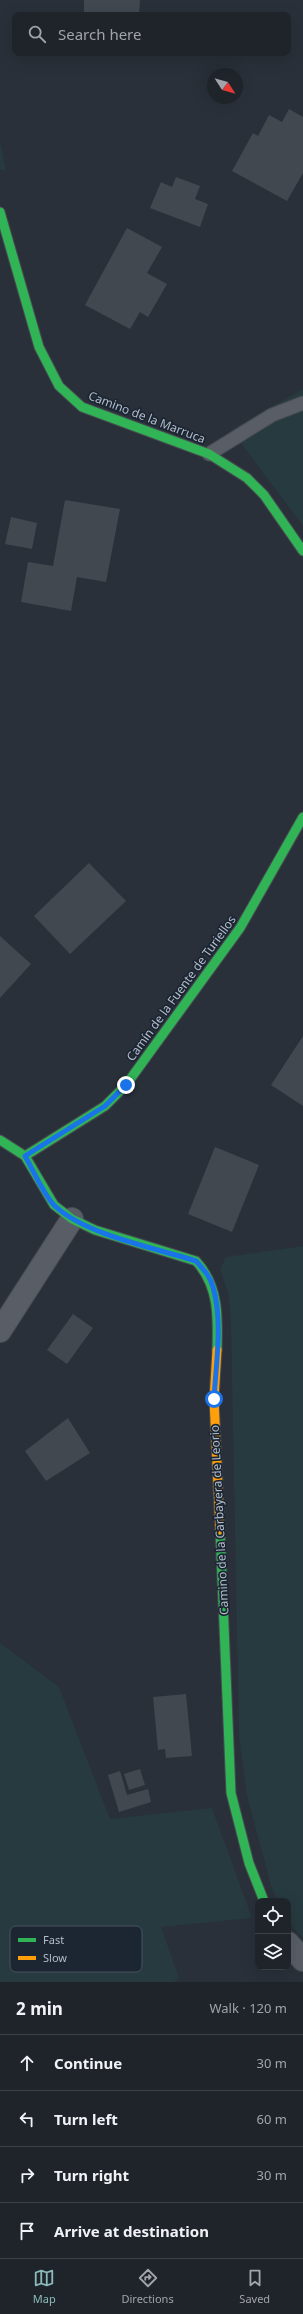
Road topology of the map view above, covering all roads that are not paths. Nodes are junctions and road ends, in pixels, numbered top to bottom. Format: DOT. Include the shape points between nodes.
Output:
graph roads {
  1 [pos="0,212"];
  2 [pos="303,403"];
  3 [pos="209,454"];
  4 [pos="303,551"];
  5 [pos="303,817"];
  6 [pos="0,1140"];
  7 [pos="25,1156"];
  8 [pos="72,1219"];
  9 [pos="0,1331"];
  10 [pos="263,1898"];
  11 [pos="291,1946"];
  12 [pos="303,1960"];
  1 -- 3 [label="street, Camino de la Marruca" via="39,348 59,386 82,407"];
  2 -- 3 [label="lane" via="272,415"];
  3 -- 4 [label="street, Camino de la Marruca" via="247,478 264,495"];
  5 -- 7 [label="street, Camín de la Fuente de Turiellos" via="240,928 126,1085 105,1106"];
  6 -- 7 [label="street, Camino de la Carbayera de Leorio"];
  7 -- 8 [label="street, Camino de la Carbayera de Leorio" via="54,1205"];
  8 -- 9 [label="street"];
  8 -- 10 [label="street, Camino de la Carbayera de Leorio" via="95,1230 196,1261 206,1272 213,1286 218,1323 214,1399 231,1793 249,1863"];
  11 -- 12 [label="street"];
}
